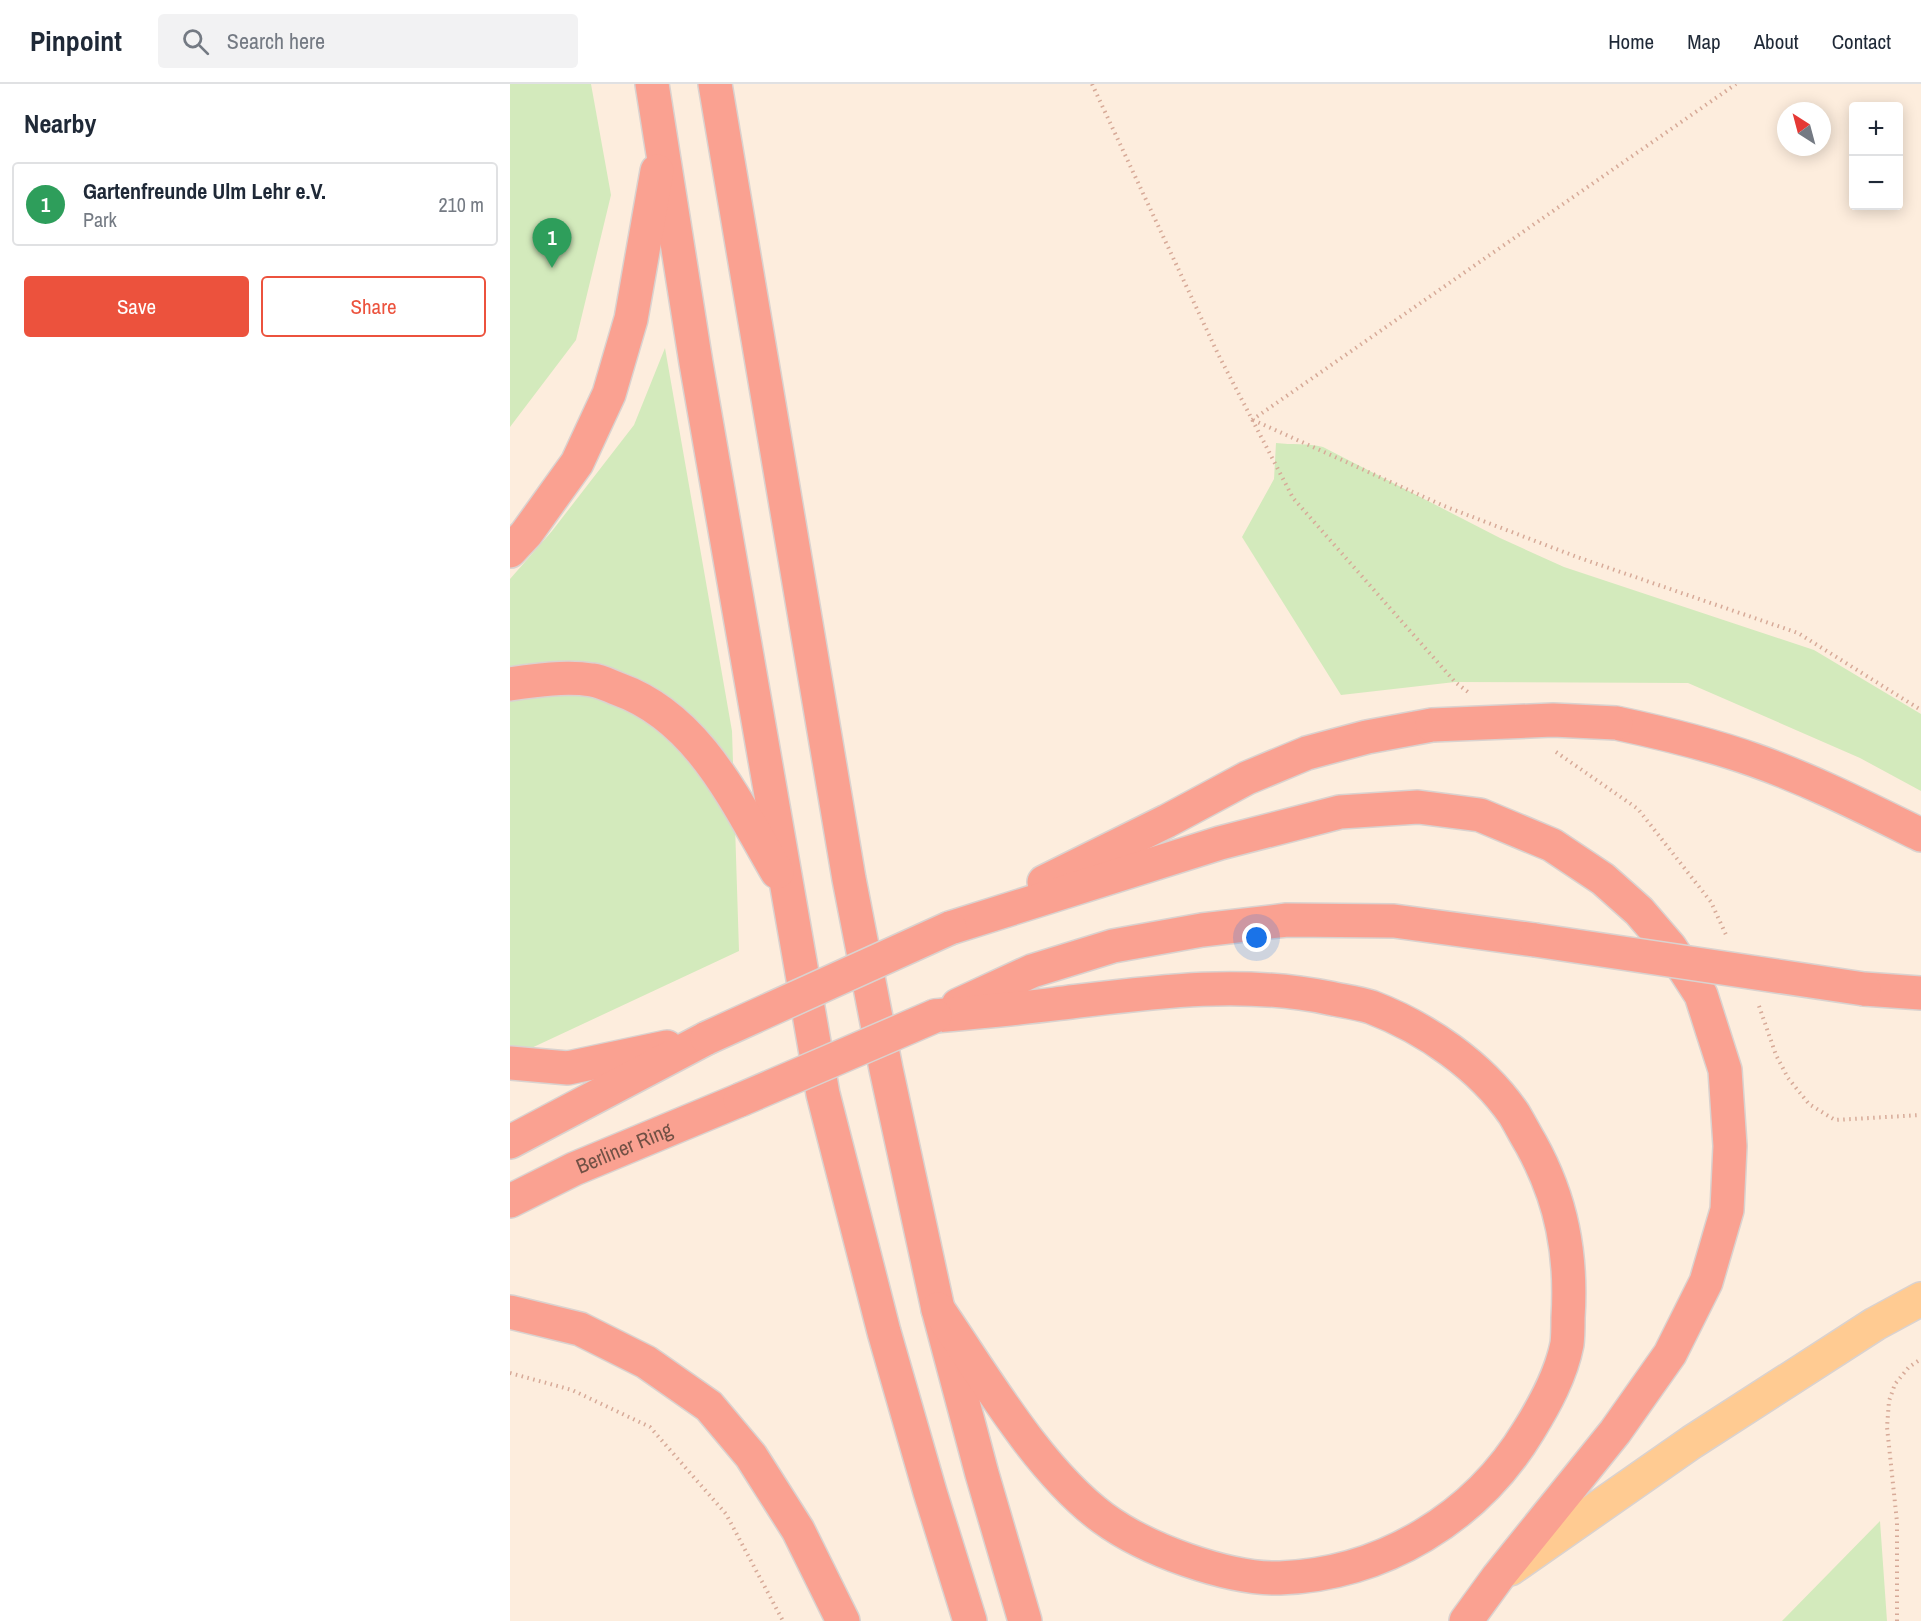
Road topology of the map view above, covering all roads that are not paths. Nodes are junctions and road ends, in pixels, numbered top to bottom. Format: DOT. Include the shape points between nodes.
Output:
graph roads {
  1 [pos="652,84"];
  2 [pos="715,84"];
  3 [pos="662,146"];
  4 [pos="510,551"];
  5 [pos="510,684"];
  6 [pos="1921,835"];
  7 [pos="788,891"];
  8 [pos="950,928"];
  9 [pos="1921,993"];
  10 [pos="935,1016"];
  11 [pos="707,1038"];
  12 [pos="510,1063"];
  13 [pos="510,1142"];
  14 [pos="510,1201"];
  15 [pos="1921,1299"];
  16 [pos="938,1309"];
  17 [pos="510,1312"];
  18 [pos="1498,1577"];
  19 [pos="843,1621"];
  20 [pos="970,1621"];
  21 [pos="1025,1621"];
  22 [pos="1466,1621"];
  1 -- 3 [label="highway"];
  2 -- 16 [label="highway" via="849,879"];
  3 -- 4 [label="highway" via="631,320 609,394 577,463"];
  3 -- 7 [label="highway"];
  5 -- 7 [label="highway" via="548,679 593,680 636,695 670,717 701,748 724,781"];
  6 -- 8 [label="highway, bridge" via="1855,802 1754,760 1667,734 1616,723 1553,720 1432,725 1307,753 1257,774"];
  7 -- 20 [label="highway" via="823,1094 888,1344"];
  8 -- 11 [label="highway, bridge"];
  8 -- 18 [label="highway" via="1220,843 1340,812 1418,807 1480,815 1552,844 1603,879 1639,911 1670,947 1701,995 1725,1070 1730,1146 1727,1210 1706,1282 1670,1354 1615,1432"];
  9 -- 10 [label="highway, Berliner Ring, bridge" via="1864,989 1394,921 1287,920 1113,946 1032,971"];
  10 -- 14 [label="highway, Berliner Ring, bridge" via="574,1169"];
  10 -- 16 [label="highway" via="1150,992 1231,988 1299,992 1368,1006 1424,1032 1473,1067 1513,1112 1543,1166 1564,1227 1570,1282 1566,1346 1550,1396 1520,1446 1485,1488 1444,1525 1389,1554 1334,1572 1277,1578 1216,1570 1155,1549 1102,1518 1059,1478"];
  11 -- 12 [label="highway" via="568,1068"];
  11 -- 13 [label="highway"];
  15 -- 18 [label="main road" via="1875,1324 1692,1442"];
  16 -- 21 [label="highway"];
  17 -- 19 [label="highway" via="580,1329 646,1362 709,1406 751,1456 798,1530"];
  18 -- 22 [label="highway"];
}
